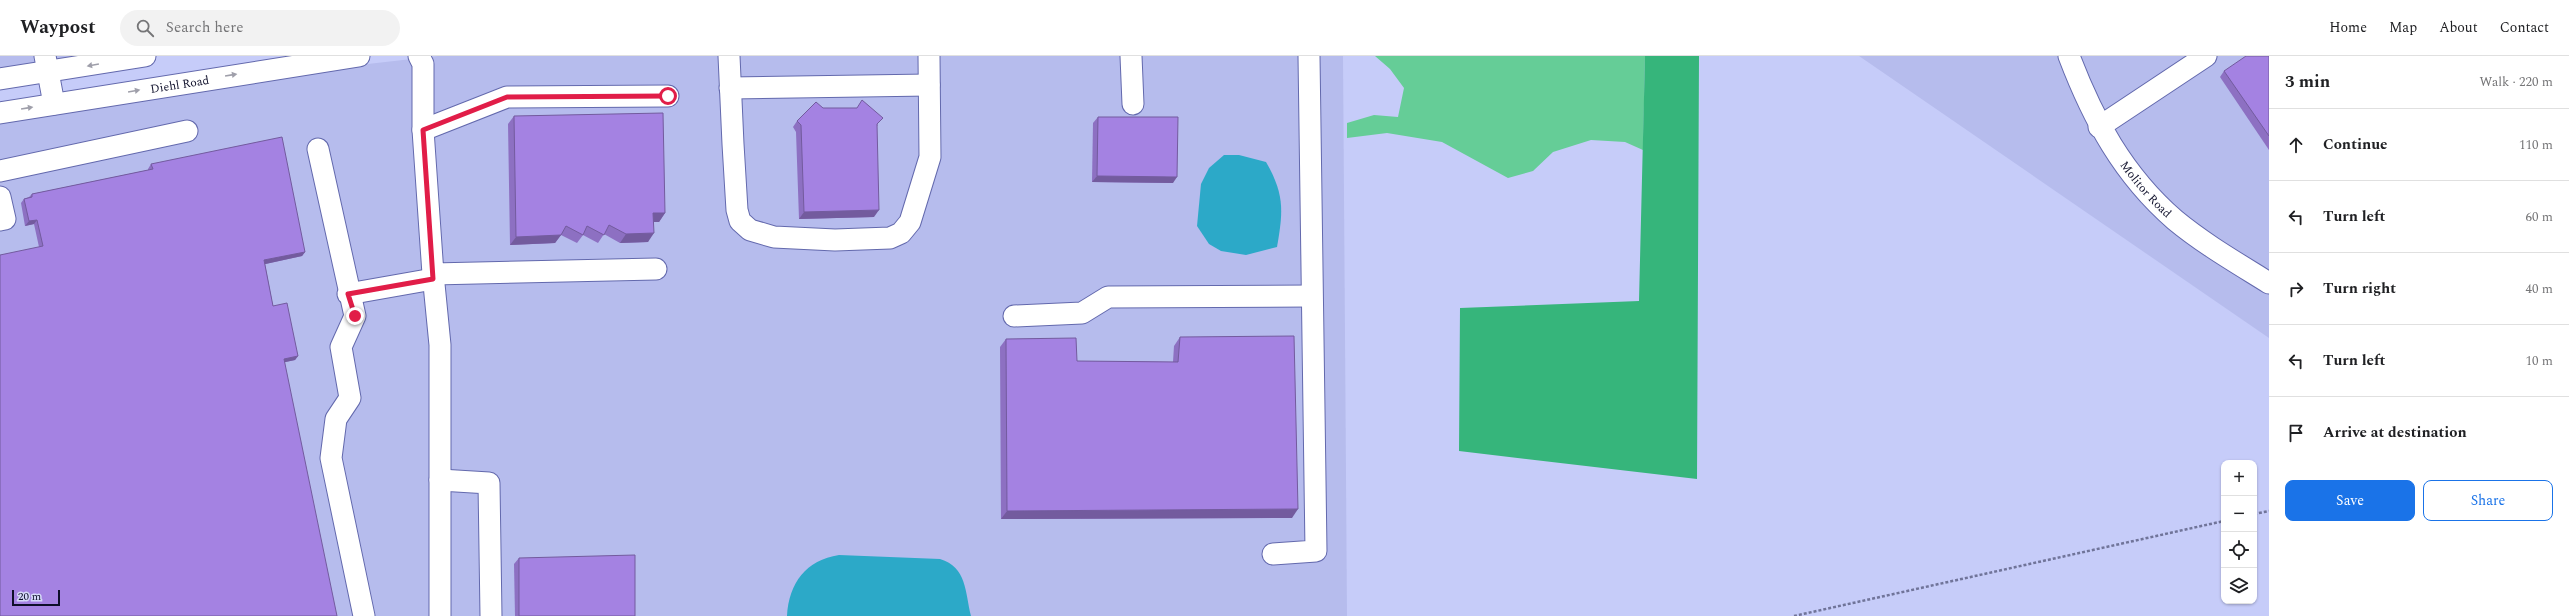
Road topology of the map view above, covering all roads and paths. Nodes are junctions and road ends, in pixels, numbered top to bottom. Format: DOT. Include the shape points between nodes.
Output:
graph roads {
  1 [pos="145,56"];
  2 [pos="358,56"];
  3 [pos="419,56"];
  4 [pos="730,56"];
  5 [pos="929,56"];
  6 [pos="1131,56"];
  7 [pos="1309,56"];
  8 [pos="2069,56"];
  9 [pos="2206,56"];
  10 [pos="46,64"];
  11 [pos="0,80"];
  12 [pos="929,85"];
  13 [pos="730,88"];
  14 [pos="668,96"];
  15 [pos="54,104"];
  16 [pos="1133,104"];
  17 [pos="0,113"];
  18 [pos="2100,127"];
  19 [pos="423,130"];
  20 [pos="187,131"];
  21 [pos="318,149"];
  22 [pos="0,171"];
  23 [pos="0,197"];
  24 [pos="0,220"];
  25 [pos="656,269"];
  26 [pos="433,276"];
  27 [pos="2269,283"];
  28 [pos="348,294"];
  29 [pos="1311,296"];
  30 [pos="1014,316"];
  31 [pos="440,480"];
  32 [pos="2269,511"];
  33 [pos="2257,513"];
  34 [pos="2221,522"];
  35 [pos="1273,554"];
  36 [pos="364,616"];
  37 [pos="440,616"];
  38 [pos="490,616"];
  39 [pos="1794,616"];
  1 -- 10 [label="street, one-way"];
  15 -- 2 [label="street, Diehl Road, one-way"];
  3 -- 19 [label="street" via="423,64"];
  4 -- 13 [label="street"];
  5 -- 12 [label="street"];
  6 -- 16 [label="street"];
  7 -- 29 [label="street"];
  8 -- 18 [label="street, Molitor Road"];
  9 -- 18 [label="street"];
  10 -- 11 [label="street"];
  10 -- 15 [label="street"];
  12 -- 13 [label="street"];
  12 -- 13 [label="street" via="930,157 910,222 902,233 890,238 835,240 774,237 750,230 740,221 737,210"];
  14 -- 19 [label="street" via="507,97"];
  17 -- 15 [label="street, Diehl Road, one-way"];
  18 -- 27 [label="street, Molitor Road" via="2128,171 2148,195 2176,221"];
  19 -- 26 [label="street"];
  20 -- 22 [label="street"];
  21 -- 28 [label="street"];
  23 -- 24 [label="street" via="5,219"];
  25 -- 26 [label="street"];
  26 -- 28 [label="street"];
  26 -- 31 [label="street" via="440,345"];
  28 -- 36 [label="street" via="355,316 341,348 350,398 336,419 331,458"];
  29 -- 30 [label="street" via="1108,297 1082,313"];
  29 -- 35 [label="street" via="1316,551"];
  31 -- 37 [label="street"];
  31 -- 38 [label="street" via="489,483"];
  32 -- 33 [label="path"];
  34 -- 39 [label="path"];
}
